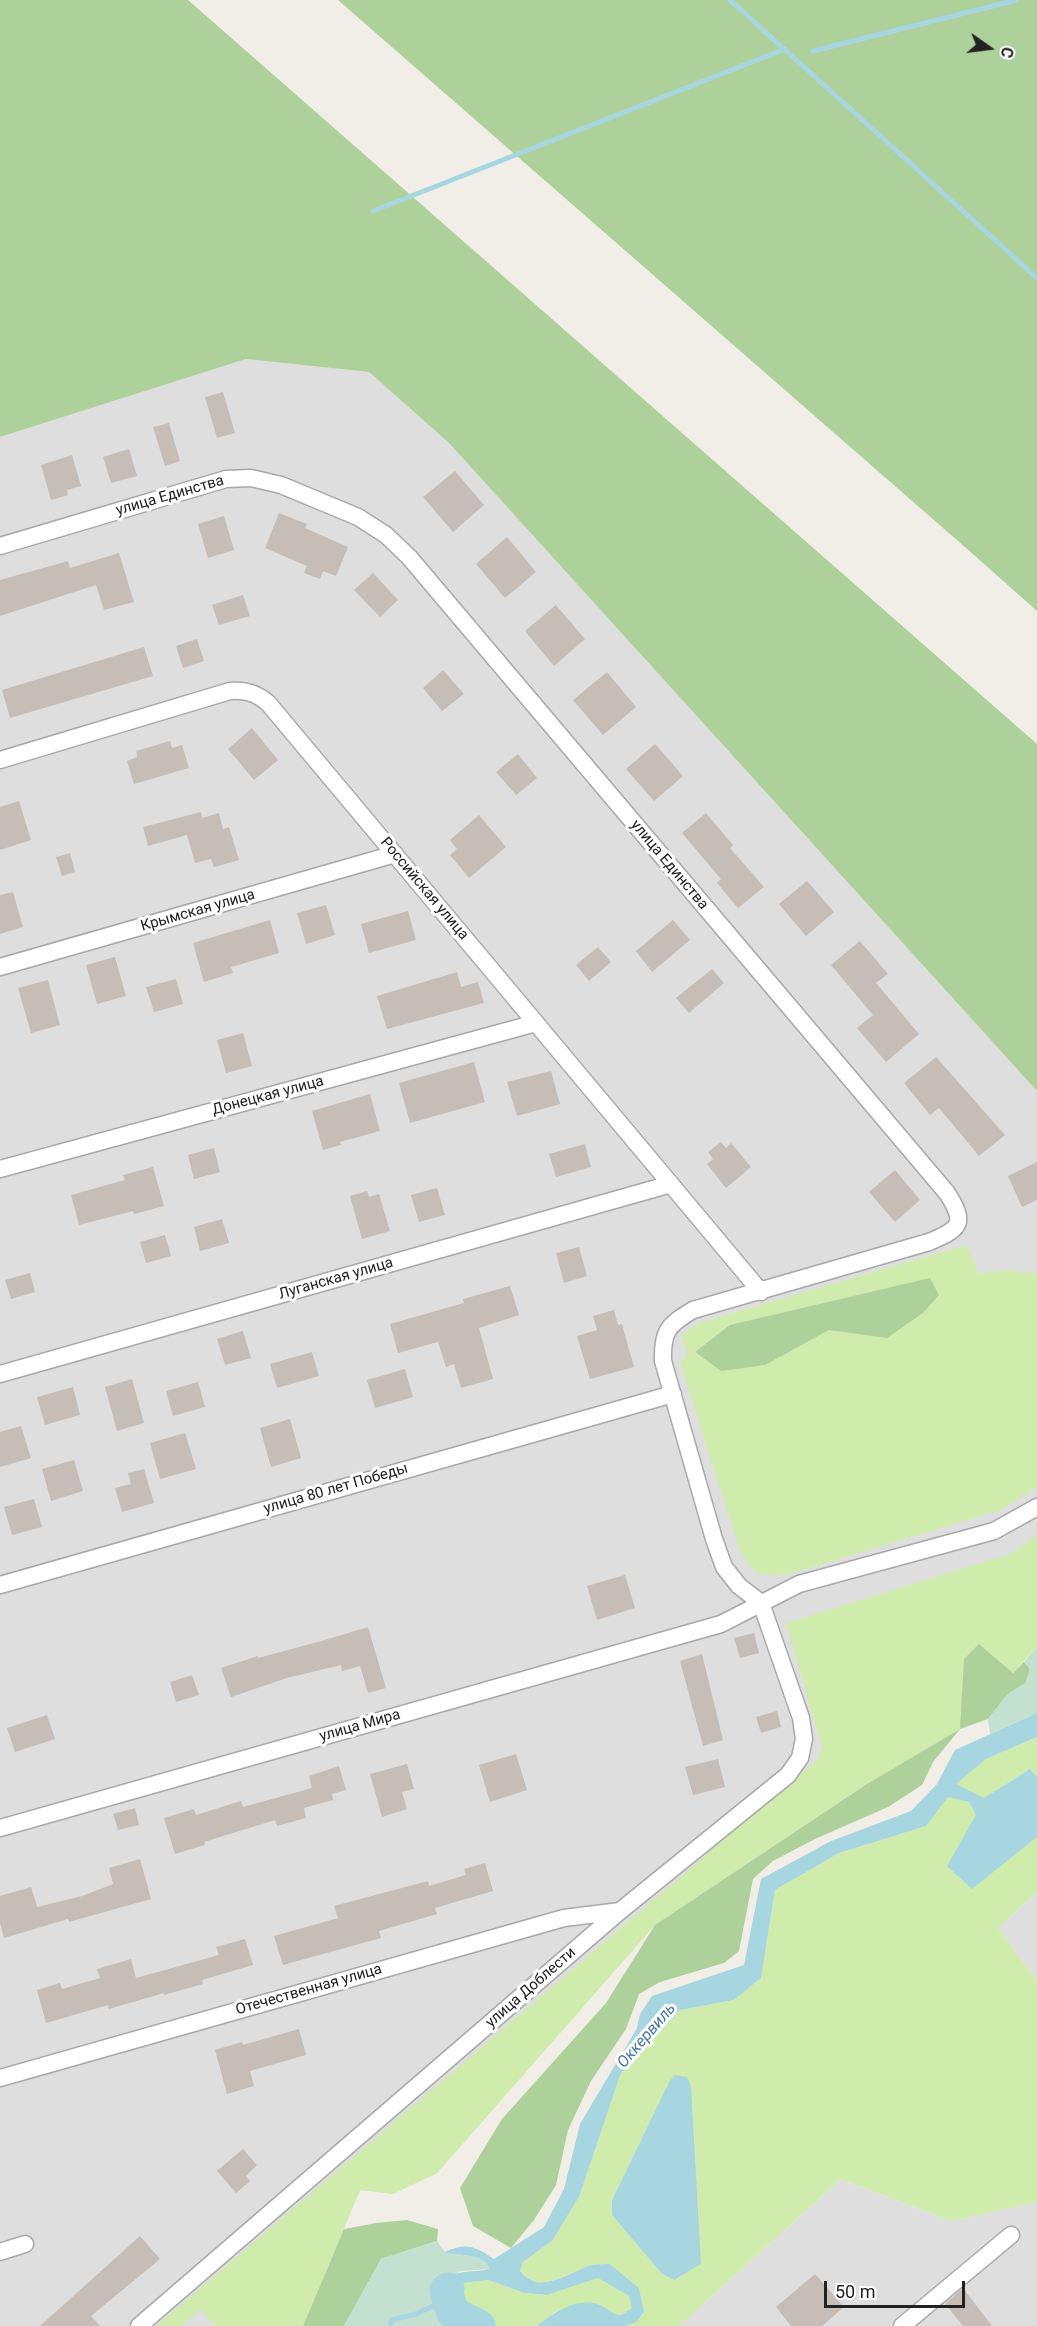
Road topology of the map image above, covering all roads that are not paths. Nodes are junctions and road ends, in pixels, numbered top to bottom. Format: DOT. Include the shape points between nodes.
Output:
graph roads {
  1 [pos="0,546"];
  2 [pos="0,760"];
  3 [pos="395,854"];
  4 [pos="0,967"];
  5 [pos="536,1023"];
  6 [pos="0,1169"];
  7 [pos="671,1184"];
  8 [pos="761,1292"];
  9 [pos="0,1374"];
  10 [pos="673,1394"];
  11 [pos="1037,1507"];
  12 [pos="0,1585"];
  13 [pos="761,1603"];
  14 [pos="0,1828"];
  15 [pos="620,1911"];
  16 [pos="0,2078"];
  17 [pos="1011,2235"];
  18 [pos="25,2244"];
  19 [pos="0,2252"];
  20 [pos="139,2326"];
  21 [pos="902,2326"];
  1 -- 8 [label="street, улица Единства" via="226,479 251,478 281,485 358,517 386,535 409,557 958,1210 958,1223 952,1233"];
  2 -- 3 [label="street, Российская улица" via="244,690 268,703"];
  3 -- 4 [label="street, Крымская улица"];
  3 -- 5 [label="street, Российская улица"];
  5 -- 6 [label="street, Донецкая улица"];
  5 -- 7 [label="street, Российская улица"];
  7 -- 8 [label="street, Российская улица"];
  7 -- 9 [label="street, Луганская улица"];
  8 -- 10 [label="street, улица Единства" via="693,1310 670,1324 662,1342"];
  10 -- 12 [label="street, улица 80 лет Победы"];
  10 -- 13 [label="street, улица Единства" via="724,1567 739,1586"];
  11 -- 13 [label="street, улица Мира" via="994,1531 799,1584"];
  13 -- 14 [label="street, улица Мира" via="721,1624"];
  13 -- 15 [label="street, улица Доблести" via="801,1718 804,1739 800,1758 788,1775"];
  15 -- 16 [label="street, Отечественная улица" via="564,1918"];
  15 -- 20 [label="street, улица Доблести"];
  17 -- 21 [label="street"];
  18 -- 19 [label="street"];
}
